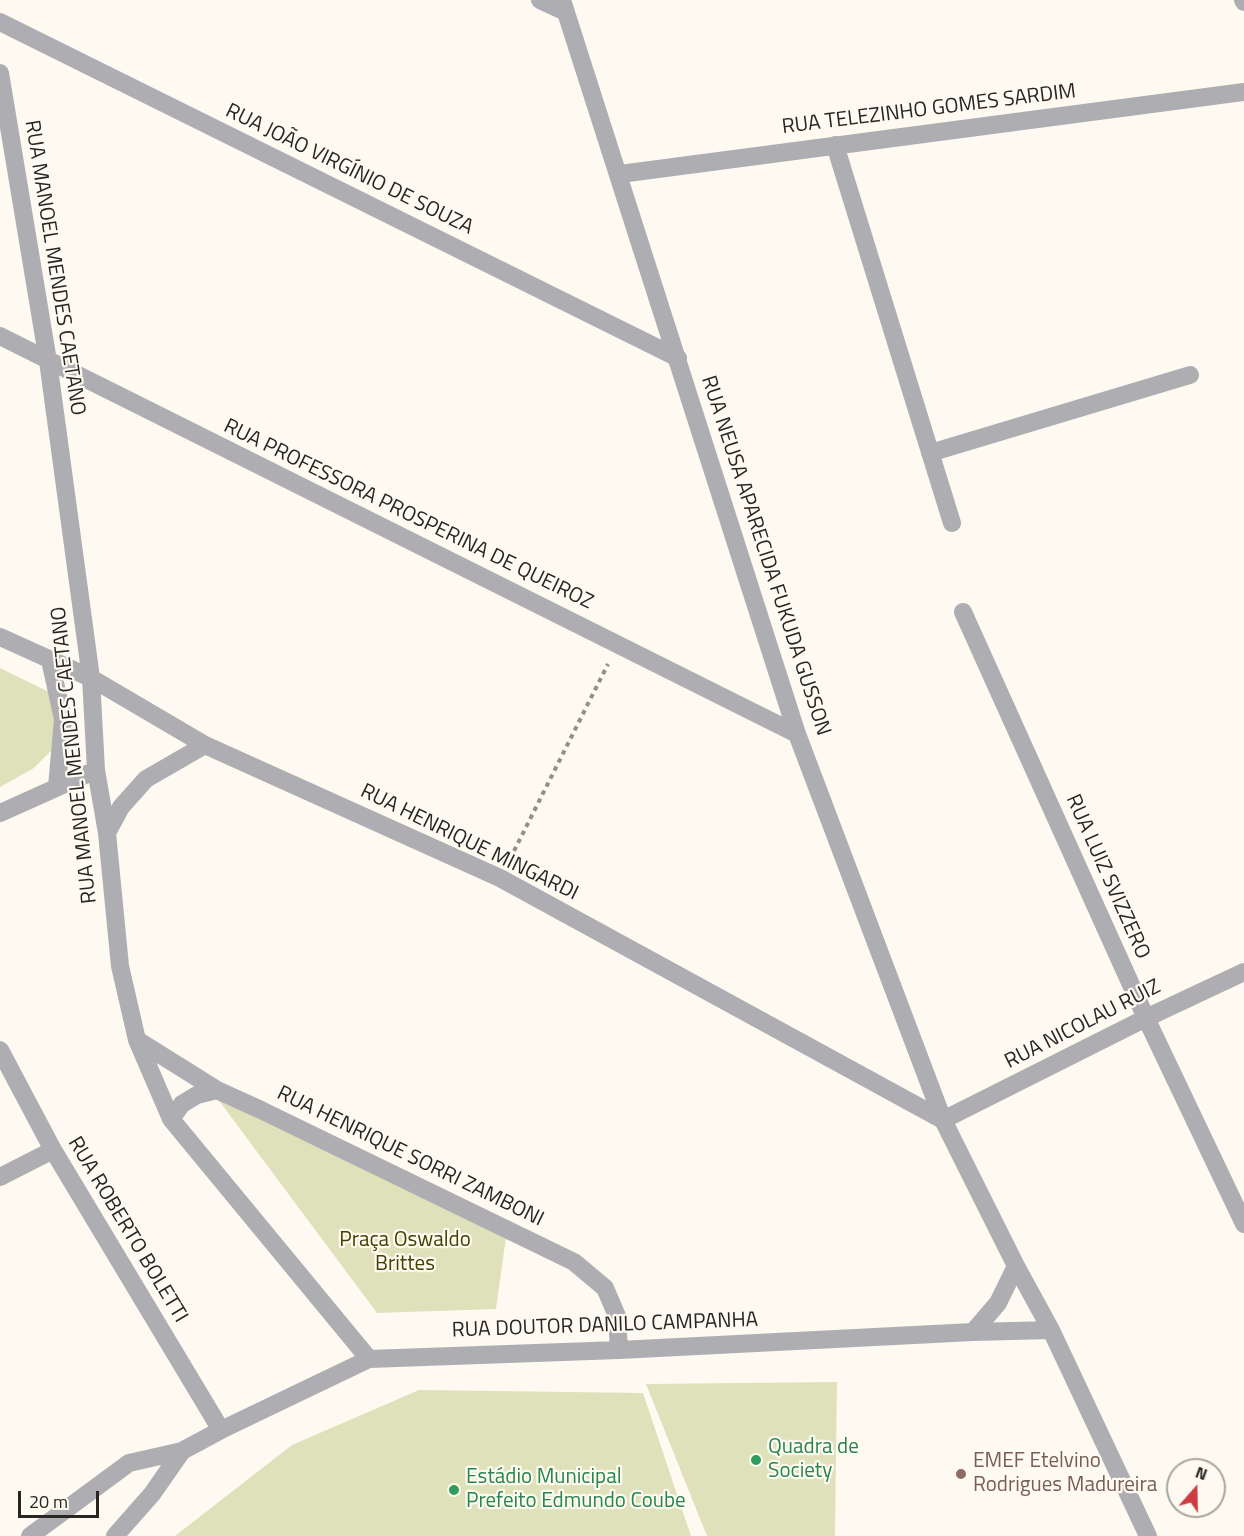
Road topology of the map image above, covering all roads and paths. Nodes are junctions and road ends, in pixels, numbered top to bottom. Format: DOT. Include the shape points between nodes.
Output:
graph roads {
  1 [pos="540,0"];
  2 [pos="564,6"];
  3 [pos="0,22"];
  4 [pos="0,73"];
  5 [pos="1244,92"];
  6 [pos="835,145"];
  7 [pos="620,174"];
  8 [pos="0,336"];
  9 [pos="678,358"];
  10 [pos="48,361"];
  11 [pos="1190,375"];
  12 [pos="930,453"];
  13 [pos="952,523"];
  14 [pos="963,612"];
  15 [pos="0,637"];
  16 [pos="618,645"];
  17 [pos="50,660"];
  18 [pos="91,678"];
  19 [pos="797,734"];
  20 [pos="205,745"];
  21 [pos="96,770"];
  22 [pos="57,787"];
  23 [pos="0,813"];
  24 [pos="107,832"];
  25 [pos="500,878"];
  26 [pos="1244,972"];
  27 [pos="1146,1018"];
  28 [pos="137,1040"];
  29 [pos="0,1050"];
  30 [pos="217,1090"];
  31 [pos="171,1119"];
  32 [pos="943,1120"];
  33 [pos="53,1150"];
  34 [pos="0,1177"];
  35 [pos="1244,1224"];
  36 [pos="1016,1266"];
  37 [pos="1051,1330"];
  38 [pos="973,1332"];
  39 [pos="619,1350"];
  40 [pos="369,1359"];
  41 [pos="221,1430"];
  42 [pos="182,1451"];
  43 [pos="30,1536"];
  44 [pos="115,1536"];
  45 [pos="1148,1536"];
  1 -- 2 [label="street"];
  2 -- 7 [label="street, RUA NEUSA APARECIDA FUKUDA GUSSON"];
  3 -- 9 [label="street, RUA JOÃO VIRGÍNIO DE SOUZA"];
  4 -- 10 [label="street, RUA MANOEL MENDES CAETANO"];
  5 -- 6 [label="street, RUA TELEZINHO GOMES SARDIM"];
  6 -- 7 [label="street, RUA TELEZINHO GOMES SARDIM"];
  6 -- 12 [label="street"];
  7 -- 9 [label="street, RUA NEUSA APARECIDA FUKUDA GUSSON"];
  8 -- 10 [label="street, RUA PROFESSORA PROSPERINA DE QUEIROZ"];
  9 -- 19 [label="street, RUA NEUSA APARECIDA FUKUDA GUSSON"];
  10 -- 16 [label="street, RUA PROFESSORA PROSPERINA DE QUEIROZ"];
  10 -- 18 [label="street, RUA MANOEL MENDES CAETANO"];
  11 -- 12 [label="street"];
  12 -- 13 [label="street"];
  14 -- 27 [label="street, RUA LUIZ SVIZZERO"];
  15 -- 17 [label="street, RUA HENRIQUE MINGARDI"];
  16 -- 19 [label="street, RUA PROFESSORA PROSPERINA DE QUEIROZ"];
  16 -- 25 [label="path"];
  17 -- 18 [label="street, RUA HENRIQUE MINGARDI"];
  17 -- 22 [label="street" via="63,719"];
  18 -- 20 [label="street, RUA HENRIQUE MINGARDI"];
  18 -- 21 [label="street, RUA MANOEL MENDES CAETANO"];
  19 -- 32 [label="street, RUA NEUSA APARECIDA FUKUDA GUSSON"];
  20 -- 24 [label="street" via="146,779 121,807"];
  20 -- 25 [label="street, RUA HENRIQUE MINGARDI"];
  21 -- 22 [label="street"];
  21 -- 24 [label="street, RUA MANOEL MENDES CAETANO"];
  22 -- 23 [label="street"];
  24 -- 28 [label="street, RUA MANOEL MENDES CAETANO" via="120,966"];
  25 -- 32 [label="street, RUA HENRIQUE MINGARDI"];
  26 -- 27 [label="street, RUA NICOLAU RUIZ"];
  27 -- 32 [label="street, RUA NICOLAU RUIZ"];
  27 -- 35 [label="street, RUA LUIZ SVIZZERO"];
  28 -- 30 [label="street, RUA HENRIQUE SORRI ZAMBONI"];
  28 -- 31 [label="street, RUA MANOEL MENDES CAETANO"];
  29 -- 33 [label="street, RUA ROBERTO BOLETTI"];
  30 -- 31 [label="street" via="182,1104"];
  30 -- 39 [label="street, RUA HENRIQUE SORRI ZAMBONI" via="574,1262 604,1288 617,1316"];
  31 -- 40 [label="street, RUA MANOEL MENDES CAETANO"];
  32 -- 36 [label="street, RUA NEUSA APARECIDA FUKUDA GUSSON"];
  33 -- 34 [label="street"];
  33 -- 41 [label="street, RUA ROBERTO BOLETTI"];
  36 -- 37 [label="street, RUA NEUSA APARECIDA FUKUDA GUSSON"];
  36 -- 38 [label="street" via="998,1303"];
  37 -- 38 [label="street, RUA DOUTOR DANILO CAMPANHA"];
  37 -- 45 [label="street, RUA NEUSA APARECIDA FUKUDA GUSSON"];
  38 -- 39 [label="street, RUA DOUTOR DANILO CAMPANHA"];
  39 -- 40 [label="street, RUA DOUTOR DANILO CAMPANHA"];
  40 -- 41 [label="street, RUA DOUTOR DANILO CAMPANHA"];
  41 -- 42 [label="street, RUA DOUTOR DANILO CAMPANHA"];
  42 -- 43 [label="street" via="129,1463"];
  42 -- 44 [label="street" via="152,1494"];
}
